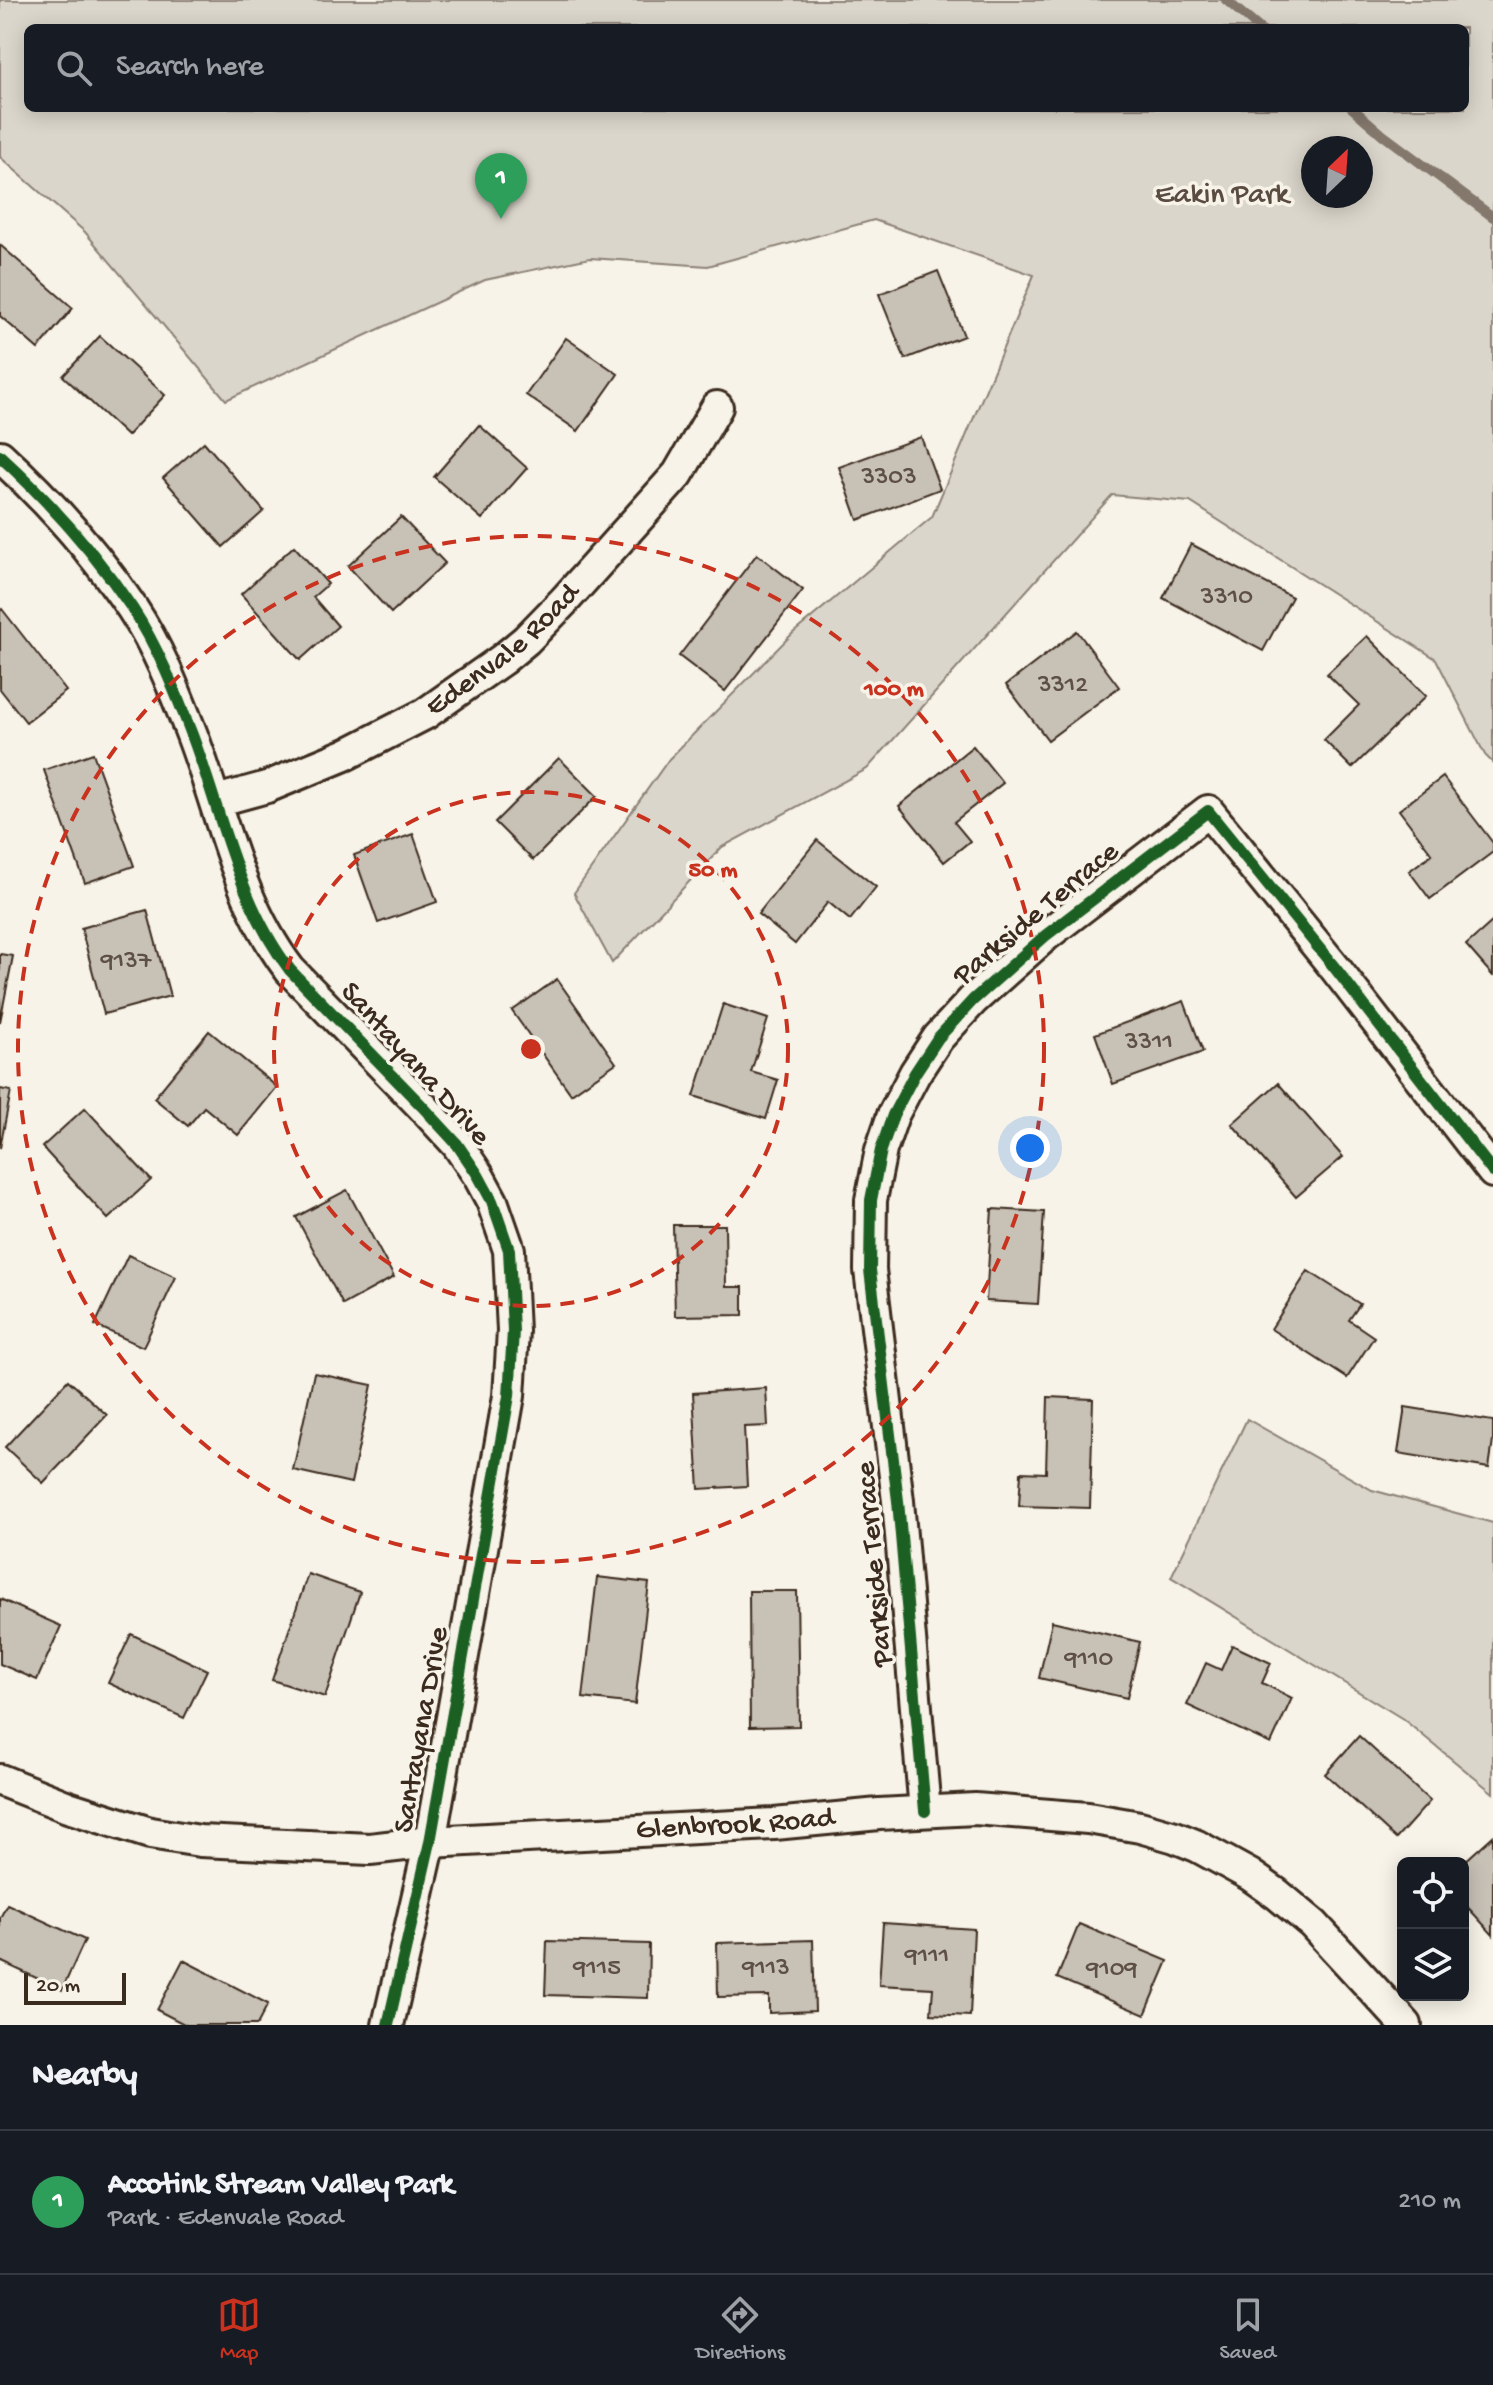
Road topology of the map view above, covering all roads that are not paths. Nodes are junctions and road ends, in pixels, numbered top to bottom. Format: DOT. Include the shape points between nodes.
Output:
graph roads {
  1 [pos="717,407"];
  2 [pos="0,456"];
  3 [pos="216,801"];
  4 [pos="1493,1172"];
  5 [pos="0,1780"];
  6 [pos="925,1811"];
  7 [pos="430,1842"];
  8 [pos="388,2025"];
  9 [pos="1406,2025"];
  1 -- 3 [label="street, Edenvale Road" via="678,474 564,601 503,659 425,714 347,754 267,787"];
  2 -- 3 [label="street, Santayana Drive" via="82,541 132,609 164,665"];
  3 -- 7 [label="street, Santayana Drive" via="244,889 272,946 457,1144 492,1201 509,1250 509,1396"];
  4 -- 6 [label="street, Parkside Terrace" via="1208,811 1045,936 938,1038 893,1115 871,1200 870,1270 898,1501"];
  5 -- 7 [label="street, Glenbrook Road" via="113,1822 200,1841 370,1849"];
  6 -- 7 [label="street, Glenbrook Road"];
  6 -- 9 [label="street, Glenbrook Road" via="975,1809 1088,1818 1175,1837 1277,1894 1313,1924"];
  7 -- 8 [label="street, Santayana Drive"];
}
